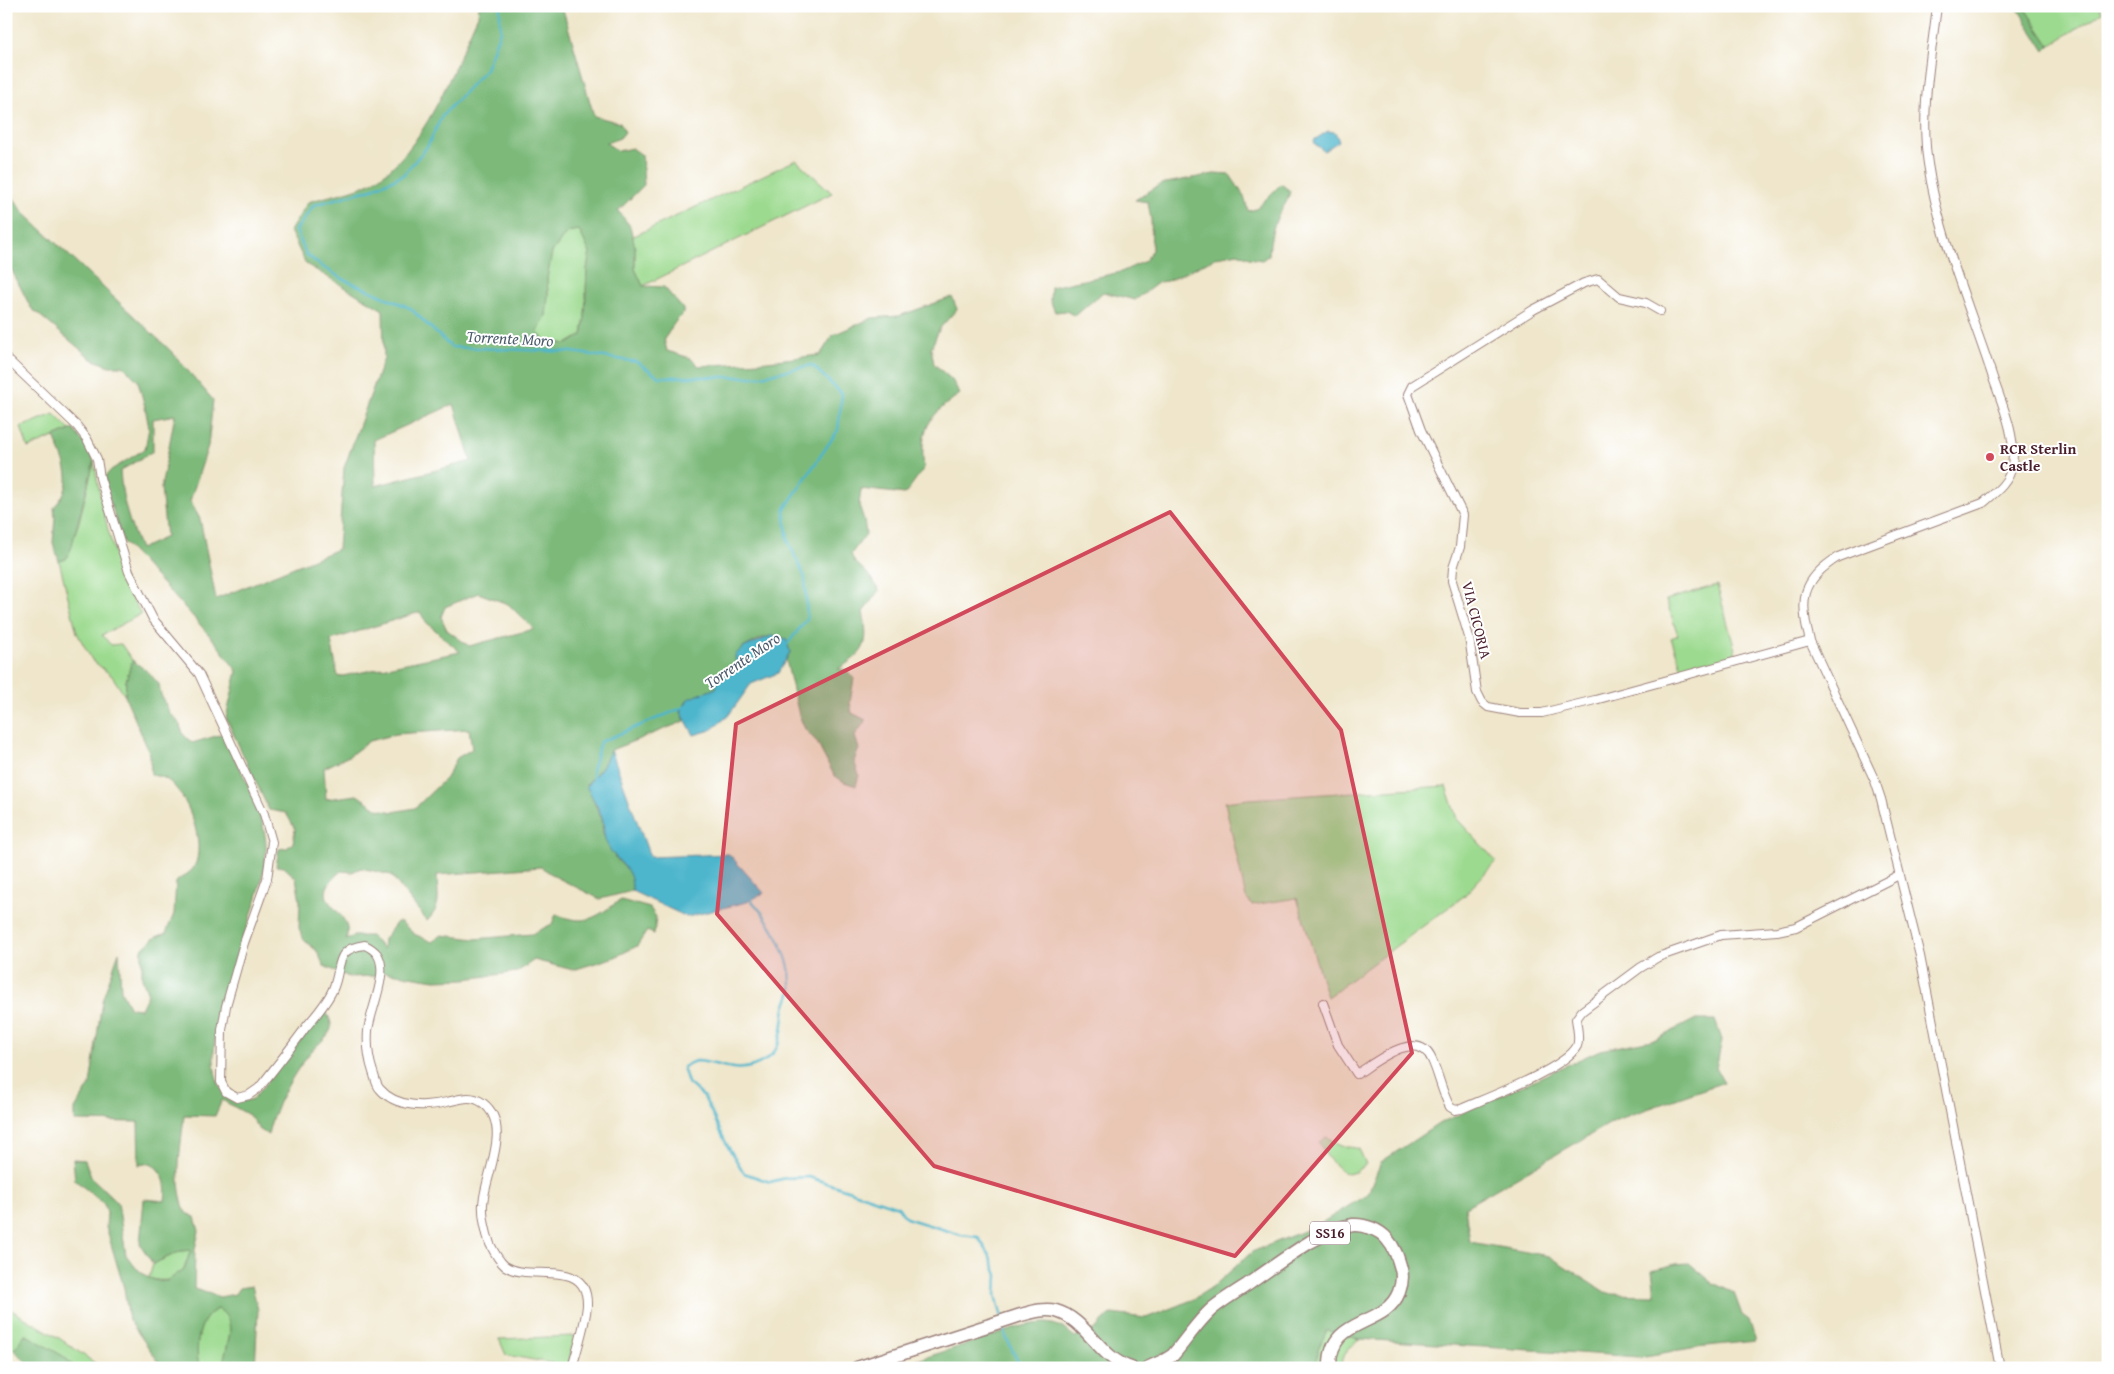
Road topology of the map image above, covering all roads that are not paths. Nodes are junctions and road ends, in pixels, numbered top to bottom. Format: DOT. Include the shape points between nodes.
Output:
graph roads {
  1 [pos="1937,6"];
  2 [pos="1660,312"];
  3 [pos="6,358"];
  4 [pos="1810,641"];
  5 [pos="1899,875"];
  6 [pos="1323,1003"];
  7 [pos="572,1368"];
  8 [pos="857,1368"];
  9 [pos="1131,1368"];
  10 [pos="1147,1368"];
  11 [pos="1330,1368"];
  12 [pos="2000,1368"];
  1 -- 4 [label="street" via="1926,120 1928,164 1942,228 2003,409 2013,448 2012,467 2002,488 1983,503 1824,565 1806,587 1803,602 1804,622"];
  2 -- 4 [label="street, VIA CICORIA" via="1646,304 1619,297 1598,279 1584,283 1516,320 1412,386 1408,394 1438,466 1461,506 1460,547 1452,582 1469,637 1482,702 1498,710 1542,712"];
  3 -- 7 [label="street" via="87,439 97,460 129,572 153,619 200,674 264,814 272,842 267,879 244,943 222,1030 221,1082 226,1092 237,1098 259,1088 326,1001 345,951 365,945 376,953 381,962 380,979 368,1030 371,1067 379,1088 390,1098 410,1105 446,1103 467,1097 483,1103 495,1119 497,1142 483,1204 490,1245 504,1266 519,1272 557,1272 572,1276 583,1286 587,1305"];
  4 -- 5 [label="street" via="1875,781"];
  5 -- 6 [label="street" via="1796,927 1777,932 1721,935 1658,957 1582,1011 1576,1019 1578,1043 1567,1057 1540,1074 1462,1109 1450,1107 1432,1059 1428,1052 1417,1046 1400,1048 1357,1074 1338,1045"];
  5 -- 12 [label="street" via="1920,956"];
  8 -- 9 [label="main road" via="1044,1310 1068,1317 1119,1363"];
  10 -- 11 [label="main road, SS16" via="1173,1355 1212,1309 1312,1242 1342,1228 1366,1227 1379,1232 1392,1245 1400,1266 1402,1284 1392,1304 1384,1311 1350,1328 1337,1340 1329,1356"];
}
